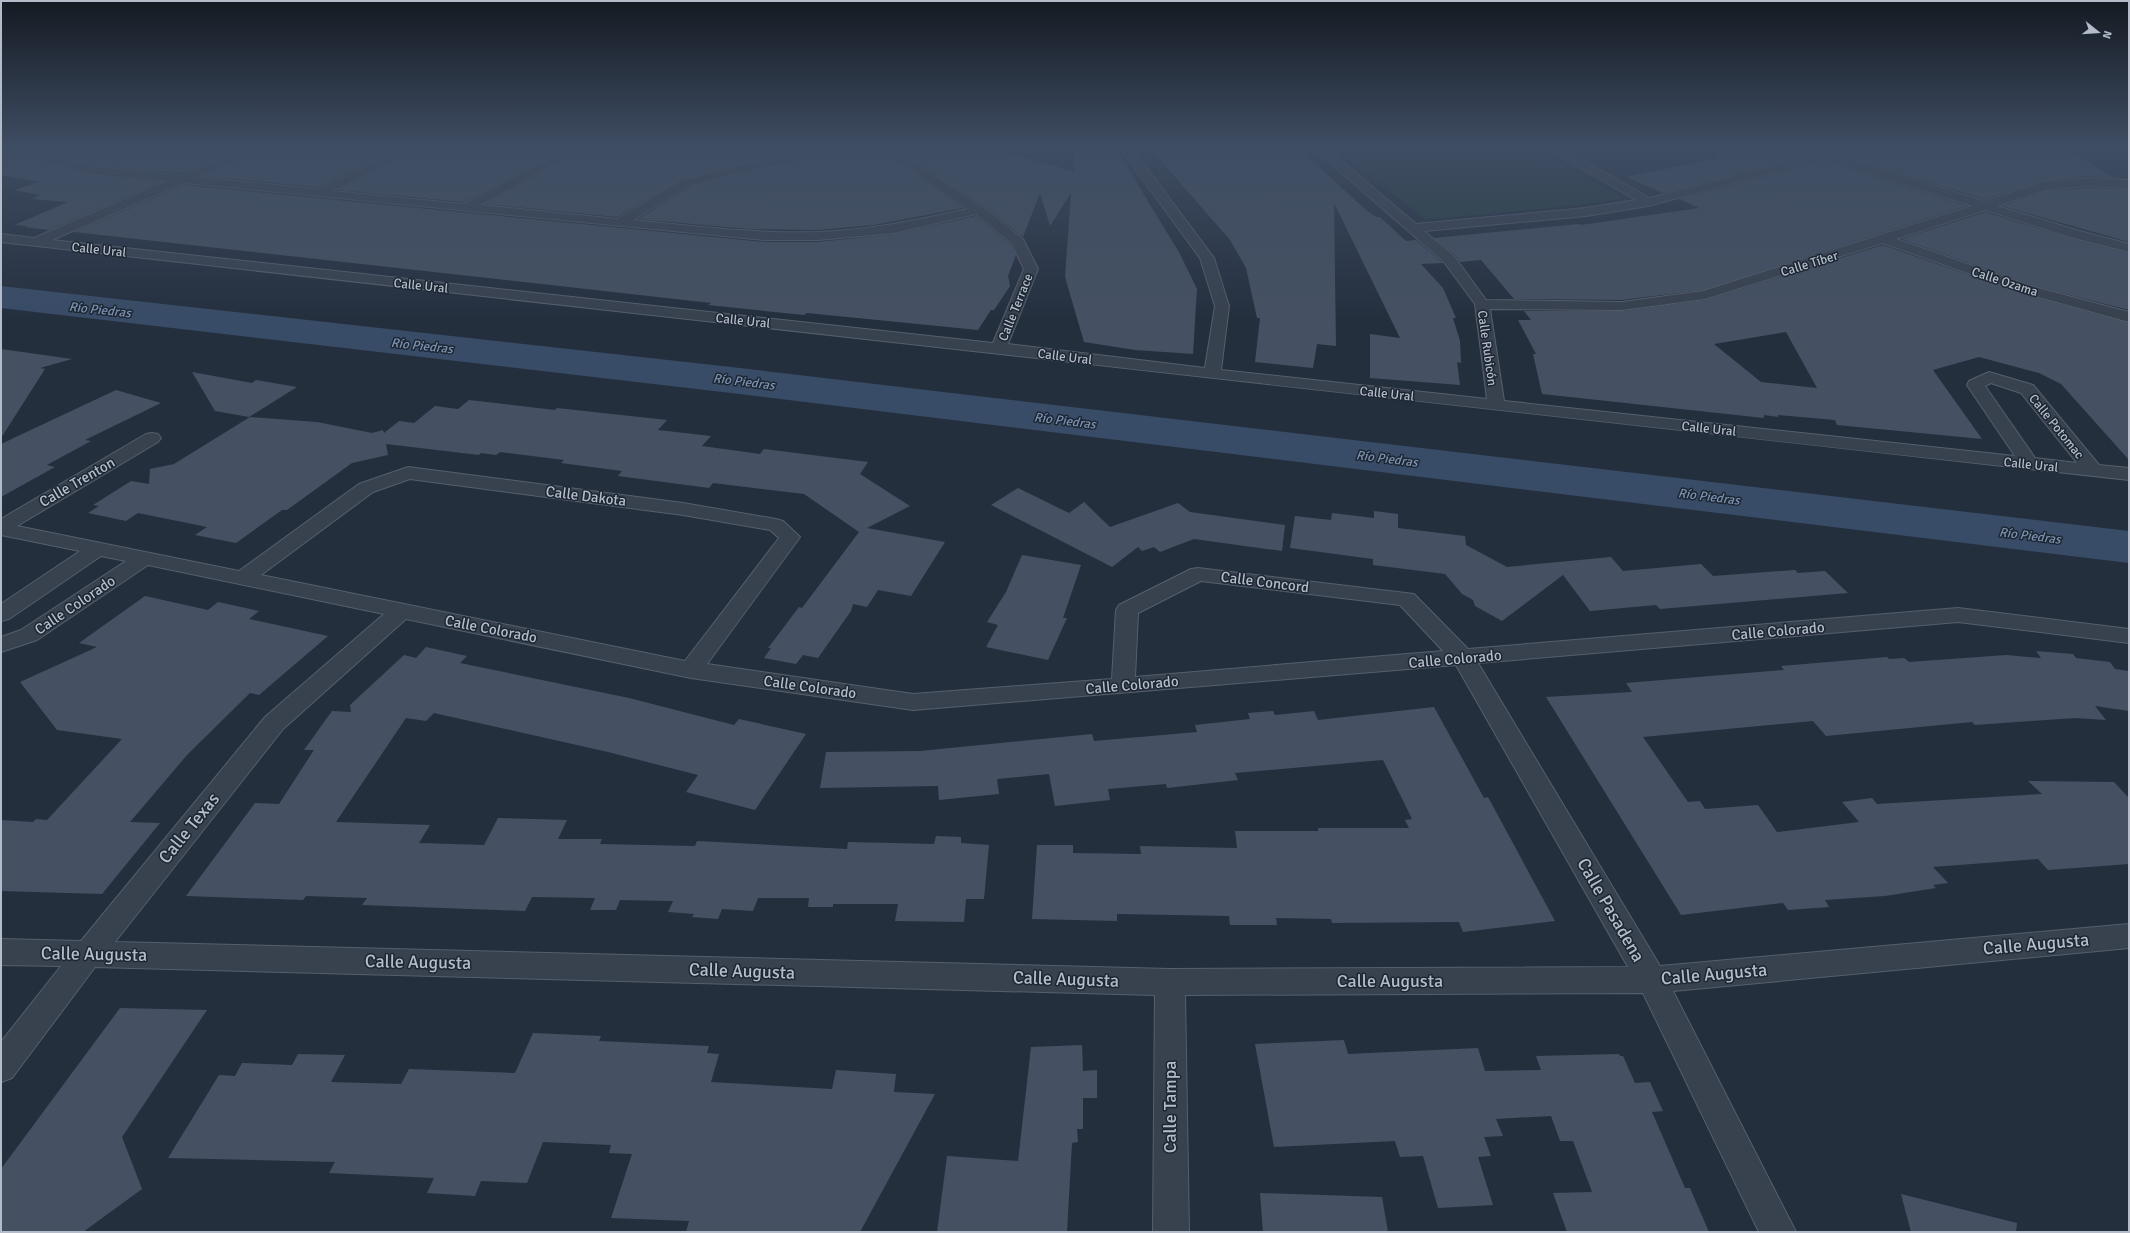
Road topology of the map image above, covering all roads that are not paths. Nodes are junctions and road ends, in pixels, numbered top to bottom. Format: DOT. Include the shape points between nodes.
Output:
graph roads {
  1 [pos="122,205"];
  2 [pos="431,205"];
  3 [pos="471,205"];
  4 [pos="650,205"];
  5 [pos="970,205"];
  6 [pos="1168,205"];
  7 [pos="1385,205"];
  8 [pos="1632,205"];
  9 [pos="1983,205"];
  10 [pos="465,208"];
  11 [pos="978,210"];
  12 [pos="619,223"];
  13 [pos="1412,228"];
  14 [pos="1,238"];
  15 [pos="1883,239"];
  16 [pos="36,242"];
  17 [pos="2129,248"];
  18 [pos="1482,304"];
  19 [pos="2129,317"];
  20 [pos="999,348"];
  21 [pos="1212,374"];
  22 [pos="1496,404"];
  23 [pos="152,438"];
  24 [pos="2030,464"];
  25 [pos="2093,470"];
  26 [pos="2129,474"];
  27 [pos="1,528"];
  28 [pos="99,548"];
  29 [pos="145,558"];
  30 [pos="245,577"];
  31 [pos="401,611"];
  32 [pos="1,614"];
  33 [pos="2129,636"];
  34 [pos="1,645"];
  35 [pos="1463,658"];
  36 [pos="691,670"];
  37 [pos="1123,686"];
  38 [pos="2129,936"];
  39 [pos="1,952"];
  40 [pos="88,954"];
  41 [pos="1652,980"];
  42 [pos="1170,982"];
  43 [pos="1,1067"];
  44 [pos="1171,1232"];
  45 [pos="1778,1232"];
  1 -- 16 [label="street"];
  2 -- 10 [label="street"];
  3 -- 10 [label="street"];
  4 -- 12 [label="street"];
  5 -- 11 [label="street, Calle Terrace"];
  6 -- 21 [label="street" via="1208,258 1222,306"];
  7 -- 13 [label="street, Calle Rubicón"];
  8 -- 13 [label="street" via="1586,212"];
  9 -- 15 [label="street, Calle Tíber"];
  9 -- 17 [label="street"];
  10 -- 12 [label="street"];
  11 -- 12 [label="street" via="894,229 818,236 766,236"];
  11 -- 20 [label="street, Calle Terrace" via="1018,242 1031,269"];
  13 -- 18 [label="street, Calle Rubicón" via="1449,260"];
  14 -- 16 [label="street, Calle Ural"];
  15 -- 18 [label="street, Calle Tíber" via="1706,295 1622,306"];
  15 -- 19 [label="street, Calle Ozama" via="2029,290"];
  16 -- 20 [label="street, Calle Ural"];
  18 -- 22 [label="street, Calle Rubicón"];
  20 -- 21 [label="street, Calle Ural"];
  21 -- 22 [label="street, Calle Ural"];
  22 -- 24 [label="street, Calle Ural"];
  23 -- 27 [label="street, Calle Trenton"];
  24 -- 25 [label="street, Calle Ural"];
  24 -- 25 [label="street, Calle Potomac" via="1975,385 1989,377 2027,389"];
  25 -- 26 [label="street, Calle Ural"];
  27 -- 28 [label="street, Calle Colorado"];
  28 -- 29 [label="street, Calle Colorado"];
  28 -- 32 [label="street"];
  29 -- 30 [label="street, Calle Colorado"];
  29 -- 34 [label="street, Calle Colorado" via="29,635"];
  30 -- 31 [label="street, Calle Colorado"];
  30 -- 36 [label="street, Calle Dakota" via="366,488 408,473 683,509 776,525 790,537"];
  31 -- 36 [label="street, Calle Colorado"];
  31 -- 40 [label="street, Calle Texas" via="274,723"];
  33 -- 35 [label="street, Calle Colorado" via="1958,615"];
  35 -- 37 [label="street, Calle Colorado"];
  35 -- 37 [label="street, Calle Concord" via="1406,599 1198,574 1127,610"];
  35 -- 41 [label="street, Calle Pasadena"];
  36 -- 37 [label="street, Calle Colorado" via="913,702"];
  38 -- 41 [label="street, Calle Augusta"];
  39 -- 40 [label="street, Calle Augusta"];
  40 -- 42 [label="street, Calle Augusta"];
  40 -- 43 [label="street, Calle Texas"];
  41 -- 42 [label="street, Calle Augusta"];
  41 -- 45 [label="street, Calle Pasadena"];
  42 -- 44 [label="street, Calle Tampa"];
}
